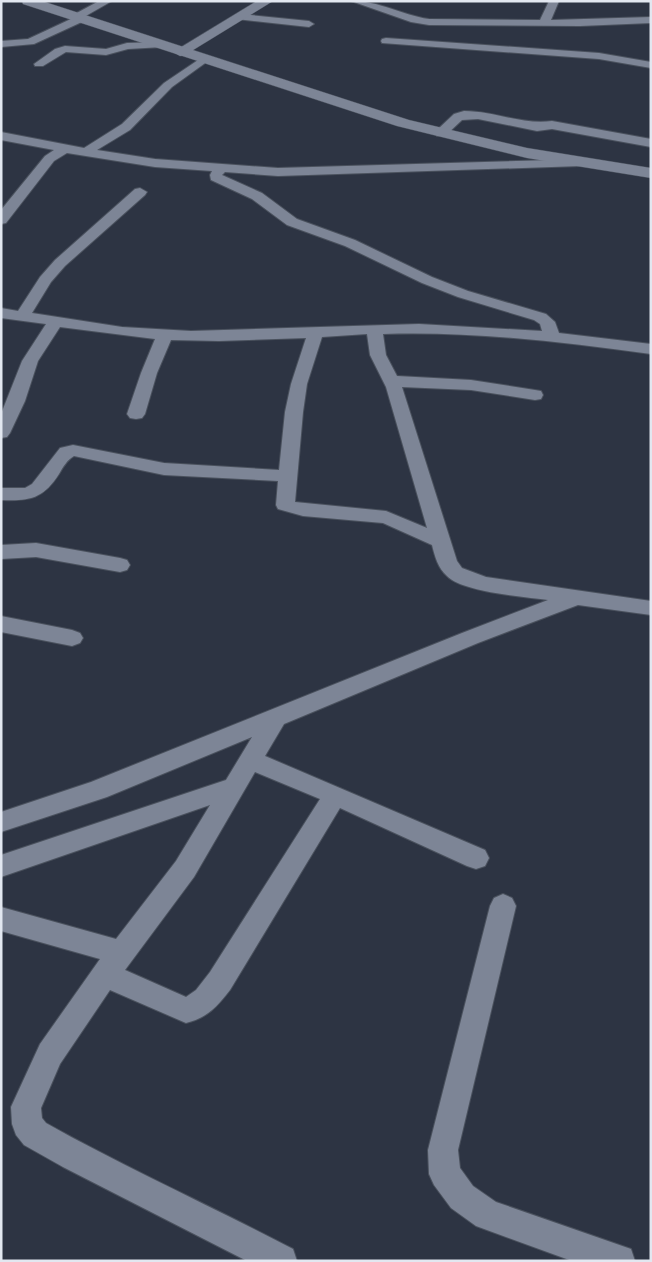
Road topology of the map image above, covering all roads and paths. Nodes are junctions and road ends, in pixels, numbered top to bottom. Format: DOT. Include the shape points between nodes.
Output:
graph roads {
  1 [pos="28,1"];
  2 [pos="106,1"];
  3 [pos="267,1"];
  4 [pos="356,1"];
  5 [pos="554,1"];
  6 [pos="240,17"];
  7 [pos="79,18"];
  8 [pos="651,20"];
  9 [pos="309,24"];
  10 [pos="539,35"];
  11 [pos="386,41"];
  12 [pos="1,44"];
  13 [pos="159,45"];
  14 [pos="180,52"];
  15 [pos="204,59"];
  16 [pos="39,64"];
  17 [pos="651,65"];
  18 [pos="441,133"];
  19 [pos="1,136"];
  20 [pos="651,143"];
  21 [pos="65,148"];
  22 [pos="86,152"];
  23 [pos="581,162"];
  24 [pos="220,169"];
  25 [pos="651,173"];
  26 [pos="140,192"];
  27 [pos="1,220"];
  28 [pos="1,313"];
  29 [pos="22,316"];
  30 [pos="57,320"];
  31 [pos="374,330"];
  32 [pos="315,333"];
  33 [pos="164,335"];
  34 [pos="552,337"];
  35 [pos="651,349"];
  36 [pos="391,381"];
  37 [pos="535,395"];
  38 [pos="136,414"];
  39 [pos="1,433"];
  40 [pos="288,476"];
  41 [pos="1,494"];
  42 [pos="440,540"];
  43 [pos="1,552"];
  44 [pos="120,565"];
  45 [pos="575,598"];
  46 [pos="651,608"];
  47 [pos="1,624"];
  48 [pos="72,638"];
  49 [pos="276,717"];
  50 [pos="251,760"];
  51 [pos="234,787"];
  52 [pos="335,795"];
  53 [pos="1,822"];
  54 [pos="476,858"];
  55 [pos="1,866"];
  56 [pos="503,906"];
  57 [pos="1,919"];
  58 [pos="121,954"];
  59 [pos="105,975"];
  60 [pos="280,1261"];
  61 [pos="619,1261"];
  1 -- 7 [label="main road"];
  2 -- 7 [label="street"];
  3 -- 6 [label="main road"];
  4 -- 10 [label="street" via="415,20"];
  5 -- 10 [label="street"];
  6 -- 9 [label="street"];
  6 -- 14 [label="main road"];
  7 -- 12 [label="street" via="30,42"];
  7 -- 13 [label="main road"];
  8 -- 10 [label="street"];
  10 -- 11 [label="street"];
  10 -- 17 [label="street" via="599,56"];
  13 -- 14 [label="main road"];
  13 -- 16 [label="street" via="127,46 106,52 62,50"];
  14 -- 15 [label="main road"];
  15 -- 18 [label="main road"];
  15 -- 22 [label="street" via="168,85 126,127"];
  18 -- 20 [label="street" via="458,117 470,114"];
  18 -- 23 [label="main road"];
  19 -- 21 [label="street"];
  21 -- 22 [label="street"];
  21 -- 27 [label="street" via="49,159"];
  22 -- 24 [label="street"];
  23 -- 24 [label="street" via="295,173"];
  23 -- 25 [label="main road"];
  24 -- 34 [label="street" via="216,178 257,196 292,222 350,243 427,280 540,316 547,322"];
  26 -- 29 [label="street" via="60,263"];
  28 -- 29 [label="street"];
  29 -- 30 [label="street"];
  30 -- 33 [label="street"];
  30 -- 39 [label="street" via="30,360"];
  31 -- 32 [label="street"];
  31 -- 34 [label="street"];
  31 -- 36 [label="street" via="378,355"];
  32 -- 33 [label="street"];
  32 -- 40 [label="street" via="299,384"];
  33 -- 38 [label="street"];
  34 -- 35 [label="street"];
  36 -- 37 [label="street" via="471,385"];
  36 -- 42 [label="street"];
  40 -- 41 [label="street" via="164,469 72,450 62,456 34,493"];
  40 -- 42 [label="street" via="284,503 289,508 386,517"];
  42 -- 45 [label="street" via="446,562 455,573 469,580"];
  43 -- 44 [label="street" via="36,550"];
  45 -- 46 [label="street"];
  45 -- 49 [label="street"];
  47 -- 48 [label="street"];
  49 -- 50 [label="street"];
  49 -- 53 [label="street" via="98,790"];
  50 -- 51 [label="street"];
  50 -- 52 [label="street"];
  51 -- 55 [label="street"];
  51 -- 58 [label="street" via="185,869"];
  52 -- 54 [label="street"];
  52 -- 59 [label="street" via="205,1001 186,1010"];
  56 -- 61 [label="street" via="443,1150 445,1174 462,1197 487,1215"];
  57 -- 58 [label="street"];
  58 -- 59 [label="street"];
  59 -- 60 [label="street" via="50,1054 26,1107 28,1124 35,1134 74,1156"];
}
